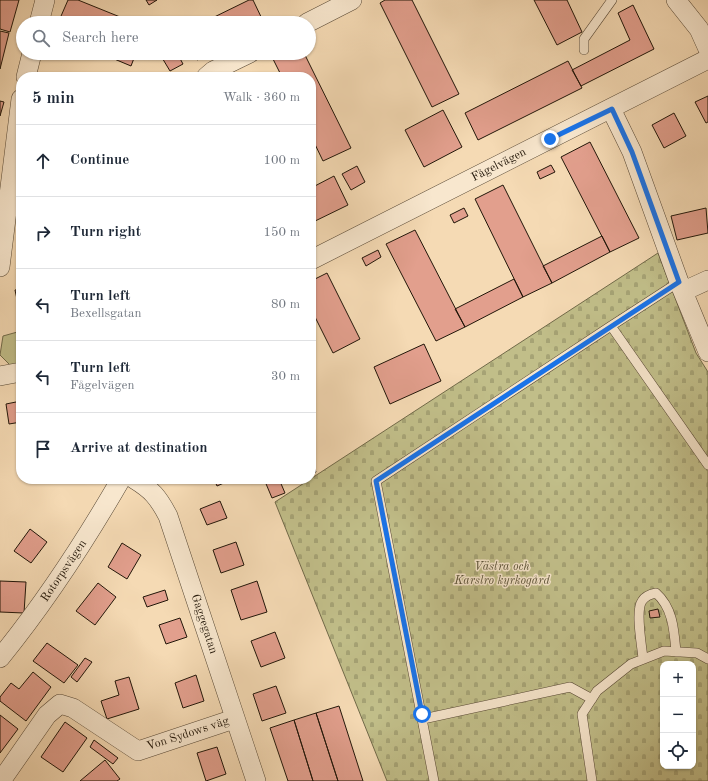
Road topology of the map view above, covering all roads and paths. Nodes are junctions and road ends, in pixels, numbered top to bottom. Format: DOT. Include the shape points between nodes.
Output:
graph roads {
  1 [pos="45,0"];
  2 [pos="352,0"];
  3 [pos="612,0"];
  4 [pos="676,0"];
  5 [pos="42,16"];
  6 [pos="316,18"];
  7 [pos="708,49"];
  8 [pos="584,50"];
  9 [pos="708,59"];
  10 [pos="30,60"];
  11 [pos="236,60"];
  12 [pos="27,72"];
  13 [pos="212,72"];
  14 [pos="612,109"];
  15 [pos="16,139"];
  16 [pos="316,257"];
  17 [pos="0,268"];
  18 [pos="708,280"];
  19 [pos="682,287"];
  20 [pos="611,326"];
  21 [pos="708,352"];
  22 [pos="16,373"];
  23 [pos="0,376"];
  24 [pos="708,465"];
  25 [pos="118,484"];
  26 [pos="142,484"];
  27 [pos="676,652"];
  28 [pos="0,658"];
  29 [pos="643,659"];
  30 [pos="708,659"];
  31 [pos="592,699"];
  32 [pos="234,719"];
  33 [pos="423,719"];
  34 [pos="1,781"];
  35 [pos="256,781"];
  36 [pos="434,781"];
  37 [pos="592,781"];
  1 -- 5 [label="street"];
  2 -- 6 [label="street"];
  3 -- 8 [label="lane" via="584,39"];
  4 -- 7 [label="street" via="699,29"];
  9 -- 14 [label="street, Fågelvägen"];
  10 -- 12 [label="street"];
  11 -- 13 [label="street"];
  14 -- 16 [label="street, Fågelvägen"];
  14 -- 19 [label="street" via="632,152"];
  15 -- 17 [label="street"];
  18 -- 19 [label="street"];
  19 -- 20 [label="lane"];
  19 -- 21 [label="street"];
  20 -- 24 [label="lane"];
  20 -- 33 [label="lane" via="376,481"];
  22 -- 23 [label="street"];
  25 -- 28 [label="street, Rotorpsvägen" via="81,547"];
  26 -- 32 [label="street, Gaggegatan" via="151,490 168,516"];
  27 -- 29 [label="lane" via="664,651"];
  27 -- 29 [label="lane" via="667,604 656,593 641,601 639,614"];
  27 -- 30 [label="lane" via="697,653"];
  29 -- 31 [label="lane" via="631,664 597,691"];
  31 -- 33 [label="lane" via="570,687"];
  31 -- 37 [label="lane" via="582,714"];
  32 -- 34 [label="street, Von Sydows väg" via="138,750 73,708 60,704 47,715"];
  32 -- 35 [label="street, Gaggegatan"];
  33 -- 36 [label="lane"];
}
